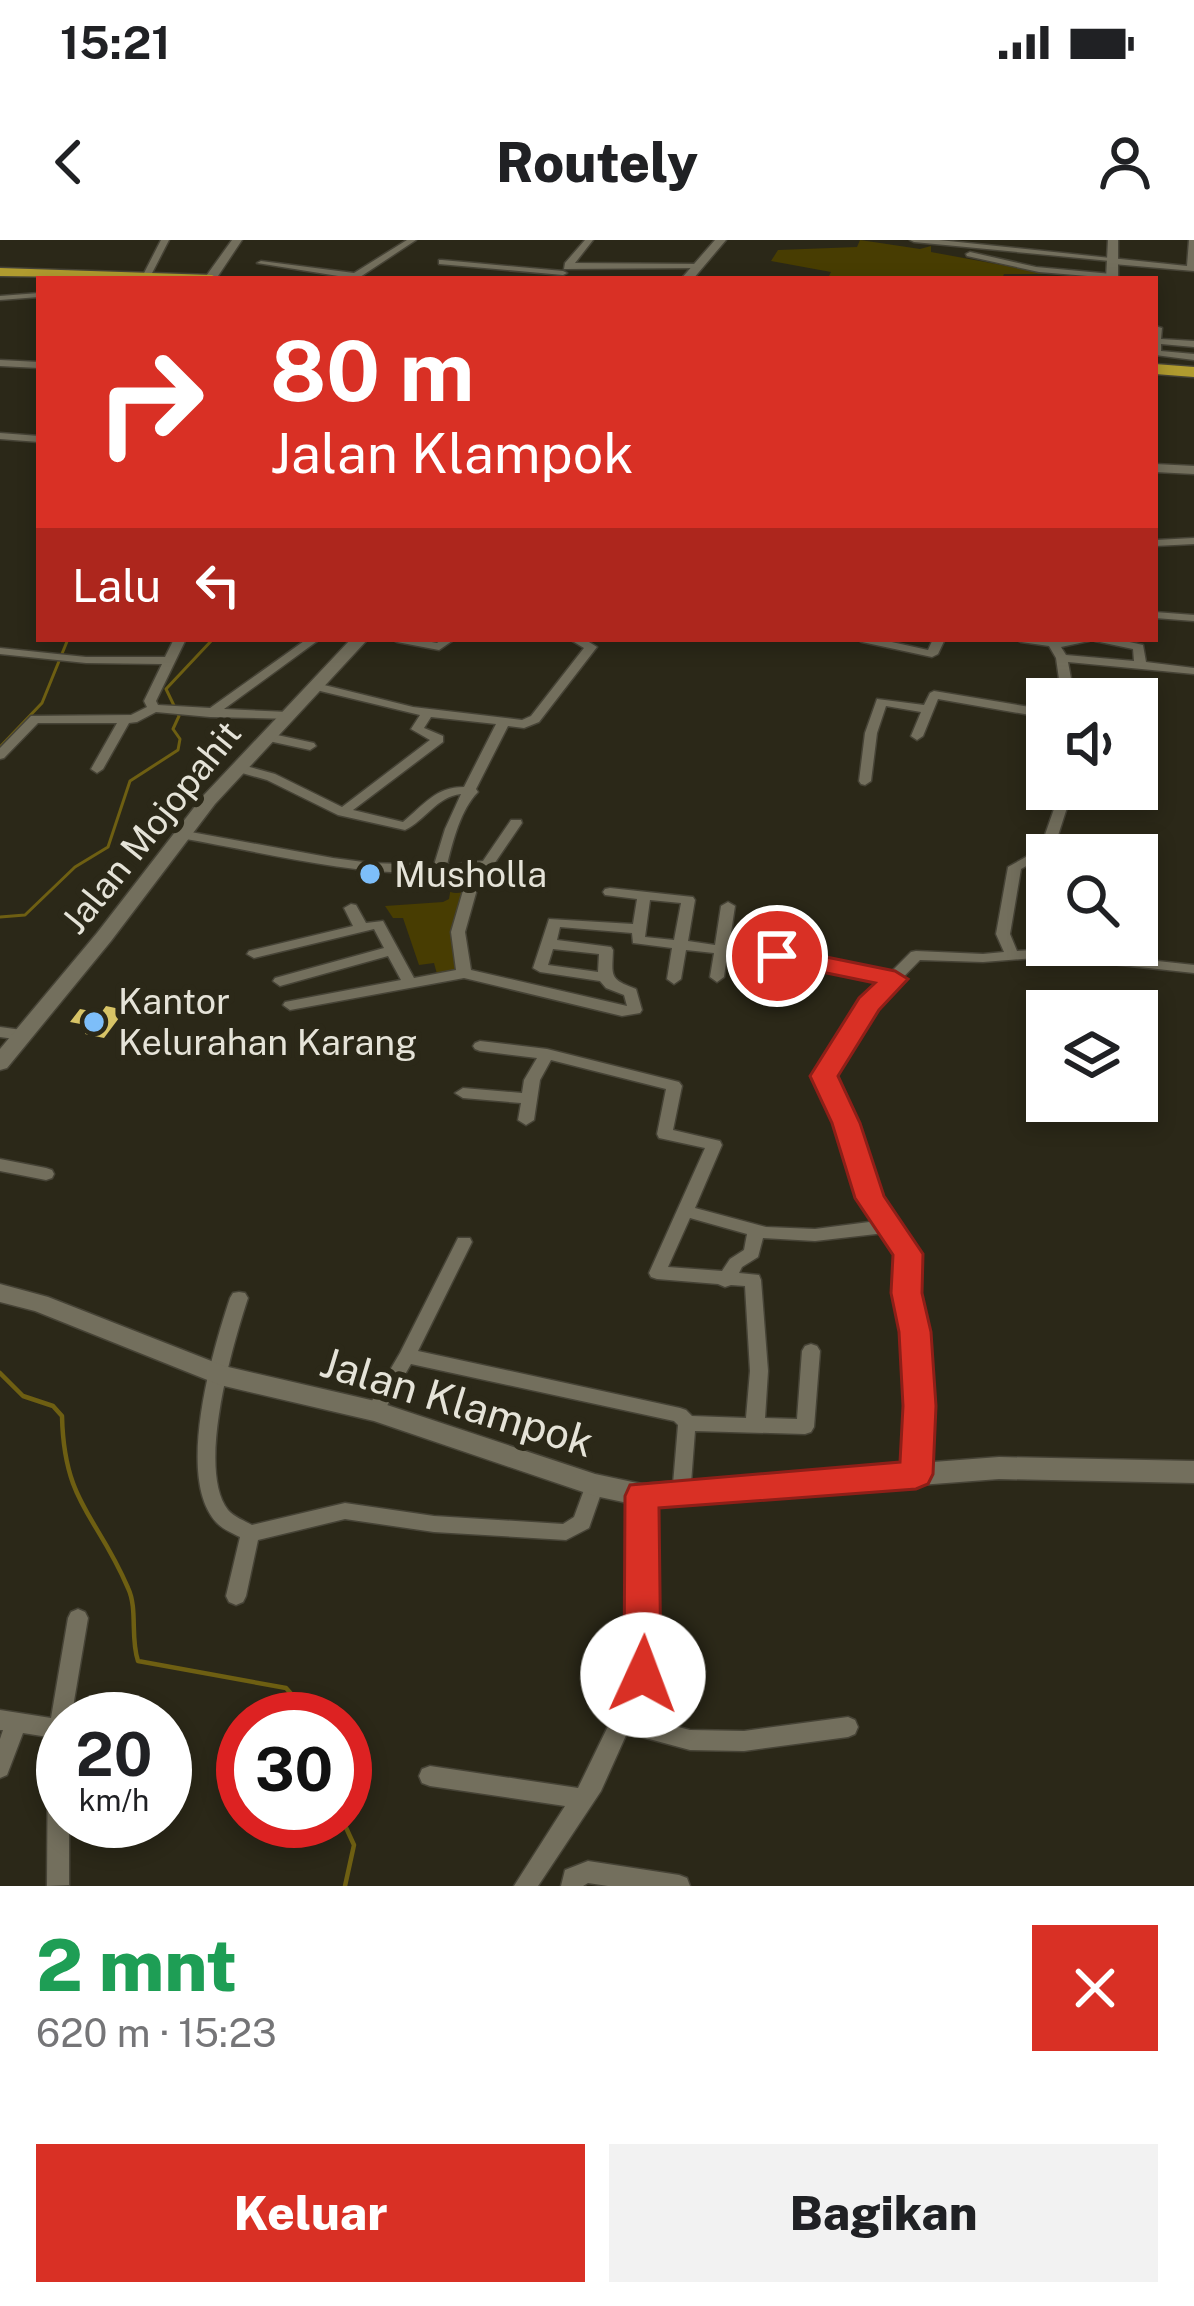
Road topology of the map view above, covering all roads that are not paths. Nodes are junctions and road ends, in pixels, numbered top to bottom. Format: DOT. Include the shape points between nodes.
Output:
graph roads {
  1 [pos="165,240"];
  2 [pos="237,240"];
  3 [pos="412,240"];
  4 [pos="589,240"];
  5 [pos="722,240"];
  6 [pos="914,240"];
  7 [pos="1114,240"];
  8 [pos="1193,240"];
  9 [pos="1010,246"];
  10 [pos="937,247"];
  11 [pos="993,253"];
  12 [pos="442,262"];
  13 [pos="261,263"];
  14 [pos="699,266"];
  15 [pos="1113,266"];
  16 [pos="1018,268"];
  17 [pos="1193,268"];
  18 [pos="1039,270"];
  19 [pos="0,272"];
  20 [pos="563,272"];
  21 [pos="121,276"];
  22 [pos="151,276"];
  23 [pos="213,276"];
  24 [pos="341,276"];
  25 [pos="356,276"];
  26 [pos="691,276"];
  27 [pos="36,296"];
  28 [pos="0,298"];
  29 [pos="1192,340"];
  30 [pos="1158,341"];
  31 [pos="0,363"];
  32 [pos="1186,363"];
  33 [pos="36,365"];
  34 [pos="1,437"];
  35 [pos="33,439"];
  36 [pos="1158,468"];
  37 [pos="1194,470"];
  38 [pos="1194,541"];
  39 [pos="1158,543"];
  40 [pos="1158,615"];
  41 [pos="1194,618"];
  42 [pos="179,642"];
  43 [pos="310,642"];
  44 [pos="357,642"];
  45 [pos="413,642"];
  46 [pos="445,642"];
  47 [pos="581,642"];
  48 [pos="876,642"];
  49 [pos="938,642"];
  50 [pos="1054,642"];
  51 [pos="1114,642"];
  52 [pos="0,651"];
  53 [pos="1062,658"];
  54 [pos="171,662"];
  55 [pos="1140,665"];
  56 [pos="1194,671"];
  57 [pos="1067,678"];
  58 [pos="316,687"];
  59 [pos="927,709"];
  60 [pos="158,710"];
  61 [pos="1026,710"];
  62 [pos="210,713"];
  63 [pos="428,713"];
  64 [pos="288,716"];
  65 [pos="125,719"];
  66 [pos="504,722"];
  67 [pos="917,736"];
  68 [pos="268,737"];
  69 [pos="310,746"];
  70 [pos="0,755"];
  71 [pos="239,767"];
  72 [pos="97,769"];
  73 [pos="865,782"];
  74 [pos="472,792"];
  75 [pos="1060,810"];
  76 [pos="343,812"];
  77 [pos="516,823"];
  78 [pos="181,834"];
  79 [pos="477,865"];
  80 [pos="440,866"];
  81 [pos="610,892"];
  82 [pos="644,896"];
  83 [pos="728,906"];
  84 [pos="351,908"];
  85 [pos="361,927"];
  86 [pos="637,929"];
  87 [pos="548,943"];
  88 [pos="679,945"];
  89 [pos="720,949"];
  90 [pos="393,950"];
  91 [pos="1011,953"];
  92 [pos="254,954"];
  93 [pos="1194,969"];
  94 [pos="464,973"];
  95 [pos="605,977"];
  96 [pos="717,977"];
  97 [pos="674,979"];
  98 [pos="895,979"];
  99 [pos="280,981"];
  100 [pos="409,981"];
  101 [pos="290,1005"];
  102 [pos="0,1032"];
  103 [pos="22,1035"];
  104 [pos="480,1046"];
  105 [pos="548,1054"];
  106 [pos="0,1063"];
  107 [pos="464,1093"];
  108 [pos="530,1099"];
  109 [pos="526,1120"];
  110 [pos="0,1165"];
  111 [pos="46,1174"];
  112 [pos="686,1211"];
  113 [pos="890,1226"];
  114 [pos="755,1229"];
  115 [pos="464,1242"];
  116 [pos="725,1281"];
  117 [pos="0,1293"];
  118 [pos="239,1298"];
  119 [pos="811,1351"];
  120 [pos="406,1356"];
  121 [pos="220,1375"];
  122 [pos="375,1411"];
  123 [pos="687,1423"];
  124 [pos="755,1425"];
  125 [pos="1194,1472"];
  126 [pos="916,1474"];
  127 [pos="595,1485"];
  128 [pos="642,1496"];
  129 [pos="681,1496"];
  130 [pos="250,1534"];
  131 [pos="236,1596"];
  132 [pos="78,1618"];
  133 [pos="65,1692"];
  134 [pos="8,1721"];
  135 [pos="622,1722"];
  136 [pos="848,1727"];
  137 [pos="0,1768"];
  138 [pos="430,1776"];
  139 [pos="584,1799"];
  140 [pos="58,1848"];
  141 [pos="58,1885"];
  142 [pos="525,1886"];
  143 [pos="572,1886"];
  144 [pos="680,1886"];
  1 -- 22 [label="street"];
  2 -- 23 [label="street"];
  3 -- 25 [label="street"];
  4 -- 20 [label="street"];
  5 -- 14 [label="street"];
  6 -- 11 [label="street"];
  7 -- 15 [label="street"];
  8 -- 17 [label="street"];
  9 -- 11 [label="street"];
  9 -- 15 [label="street"];
  10 -- 11 [label="street"];
  11 -- 18 [label="street"];
  12 -- 20 [label="street"];
  13 -- 24 [label="street"];
  14 -- 20 [label="street"];
  14 -- 26 [label="street"];
  15 -- 17 [label="street"];
  15 -- 18 [label="street"];
  16 -- 18 [label="street"];
  19 -- 21 [label="highway"];
  27 -- 28 [label="street"];
  29 -- 30 [label="street"];
  29 -- 32 [label="street"];
  31 -- 33 [label="street"];
  34 -- 35 [label="street"];
  36 -- 37 [label="street"];
  38 -- 39 [label="street"];
  40 -- 41 [label="street"];
  42 -- 54 [label="street"];
  43 -- 62 [label="street"];
  44 -- 58 [label="street, Jalan Mojopahit"];
  45 -- 46 [label="street"];
  47 -- 66 [label="street" via="591,647 535,719"];
  48 -- 49 [label="street" via="932,654"];
  50 -- 53 [label="street"];
  51 -- 55 [label="street" via="1139,647"];
  52 -- 54 [label="street"];
  53 -- 55 [label="street"];
  53 -- 57 [label="street"];
  54 -- 60 [label="street" via="150,701"];
  55 -- 56 [label="street"];
  58 -- 63 [label="street"];
  58 -- 64 [label="street, Jalan Mojopahit"];
  59 -- 61 [label="street" via="938,694"];
  59 -- 67 [label="street"];
  59 -- 73 [label="street" via="881,702"];
  60 -- 62 [label="street"];
  60 -- 65 [label="street"];
  62 -- 64 [label="street"];
  63 -- 66 [label="street"];
  63 -- 76 [label="street" via="417,729 439,739"];
  64 -- 68 [label="street, Jalan Mojopahit"];
  65 -- 70 [label="street" via="35,718"];
  65 -- 72 [label="street"];
  66 -- 74 [label="street"];
  68 -- 69 [label="street"];
  68 -- 71 [label="street, Jalan Mojopahit"];
  71 -- 76 [label="street"];
  71 -- 78 [label="street, Jalan Mojopahit"];
  74 -- 76 [label="street" via="434,796 405,826"];
  74 -- 80 [label="street"];
  75 -- 91 [label="street" via="1046,851 1015,867 1003,934"];
  77 -- 79 [label="street" via="497,856"];
  78 -- 80 [label="street" via="362,867"];
  78 -- 103 [label="street, Jalan Mojopahit"];
  79 -- 80 [label="street"];
  79 -- 94 [label="street" via="458,932"];
  81 -- 82 [label="street"];
  82 -- 86 [label="street"];
  82 -- 88 [label="street" via="688,900"];
  83 -- 89 [label="street"];
  84 -- 85 [label="street"];
  85 -- 90 [label="street" via="379,925"];
  85 -- 92 [label="street"];
  86 -- 87 [label="street" via="559,920"];
  86 -- 88 [label="street" via="638,940"];
  87 -- 95 [label="street" via="606,950"];
  87 -- 95 [label="street" via="538,964 544,970"];
  88 -- 89 [label="street"];
  88 -- 97 [label="street"];
  89 -- 96 [label="street"];
  89 -- 98 [label="street"];
  90 -- 99 [label="street"];
  90 -- 100 [label="street"];
  91 -- 93 [label="street"];
  91 -- 98 [label="street" via="920,954"];
  94 -- 95 [label="street" via="635,1010 632,992"];
  94 -- 100 [label="street"];
  98 -- 113 [label="street" via="824,1072 870,1198"];
  100 -- 101 [label="street"];
  102 -- 103 [label="street"];
  103 -- 106 [label="street, Jalan Mojopahit"];
  104 -- 105 [label="street"];
  105 -- 108 [label="street"];
  105 -- 112 [label="street" via="674,1086 665,1134 714,1145"];
  107 -- 108 [label="street"];
  108 -- 109 [label="street"];
  110 -- 111 [label="street"];
  112 -- 114 [label="street"];
  112 -- 116 [label="street" via="657,1273"];
  113 -- 114 [label="street" via="815,1235"];
  113 -- 126 [label="street" via="908,1254 920,1406"];
  114 -- 116 [label="street" via="752,1253"];
  115 -- 120 [label="street"];
  116 -- 124 [label="street" via="753,1280"];
  117 -- 121 [label="street, Jalan Klampok"];
  118 -- 121 [label="street"];
  119 -- 124 [label="street" via="805,1427"];
  120 -- 122 [label="street"];
  120 -- 123 [label="street" via="680,1415"];
  121 -- 122 [label="street, Jalan Klampok"];
  121 -- 130 [label="street" via="208,1424 211,1482 219,1511"];
  122 -- 127 [label="street, Jalan Klampok"];
  123 -- 124 [label="street"];
  123 -- 129 [label="street"];
  125 -- 126 [label="street, Jalan Klampok"];
  126 -- 129 [label="street, Jalan Klampok"];
  127 -- 128 [label="street, Jalan Klampok"];
  127 -- 130 [label="street" via="582,1522 566,1532 345,1511"];
  128 -- 129 [label="street, Jalan Klampok"];
  128 -- 135 [label="street" via="646,1653"];
  130 -- 131 [label="street"];
  132 -- 133 [label="street"];
  134 -- 137 [label="street"];
  135 -- 136 [label="street" via="690,1740"];
  135 -- 139 [label="street"];
  138 -- 139 [label="street"];
  139 -- 142 [label="street"];
  140 -- 141 [label="street"];
  143 -- 144 [label="street" via="588,1872"];
}
